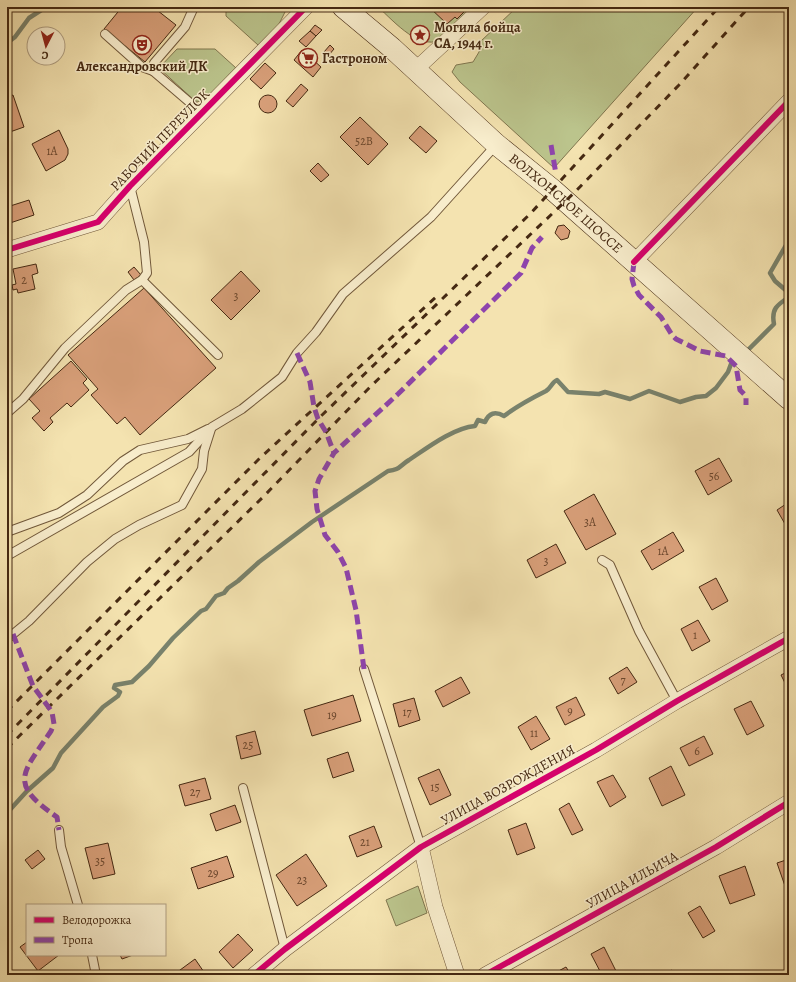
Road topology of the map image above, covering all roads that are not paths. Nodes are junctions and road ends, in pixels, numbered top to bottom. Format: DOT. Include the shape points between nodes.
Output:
graph roads {
  1 [pos="194,7"];
  2 [pos="306,7"];
  3 [pos="343,7"];
  4 [pos="483,7"];
  5 [pos="105,34"];
  6 [pos="415,70"];
  7 [pos="153,71"];
  8 [pos="789,101"];
  9 [pos="202,113"];
  10 [pos="496,144"];
  11 [pos="130,186"];
  12 [pos="7,250"];
  13 [pos="634,262"];
  14 [pos="142,280"];
  15 [pos="218,355"];
  16 [pos="789,399"];
  17 [pos="7,412"];
  18 [pos="212,426"];
  19 [pos="7,532"];
  20 [pos="7,556"];
  21 [pos="602,560"];
  22 [pos="789,638"];
  23 [pos="7,639"];
  24 [pos="364,669"];
  25 [pos="677,701"];
  26 [pos="243,788"];
  27 [pos="789,802"];
  28 [pos="59,830"];
  29 [pos="421,847"];
  30 [pos="78,904"];
  31 [pos="285,950"];
  32 [pos="92,956"];
  33 [pos="96,975"];
  34 [pos="254,975"];
  35 [pos="457,975"];
  36 [pos="485,975"];
  1 -- 7 [label="lane" via="185,27 154,63"];
  2 -- 9 [label="street, РАБОЧИЙ ПЕРЕУЛОК"];
  3 -- 6 [label="main road, ВОЛХОНСКОЕ ШОССЕ"];
  4 -- 6 [label="street"];
  5 -- 7 [label="lane" via="142,67"];
  6 -- 10 [label="main road, ВОЛХОНСКОЕ ШОССЕ"];
  7 -- 9 [label="lane"];
  8 -- 13 [label="street"];
  9 -- 11 [label="street, РАБОЧИЙ ПЕРЕУЛОК"];
  10 -- 13 [label="main road, ВОЛХОНСКОЕ ШОССЕ" via="553,190"];
  10 -- 18 [label="lane" via="431,216 343,294 316,332 297,353 282,377 242,408"];
  11 -- 12 [label="street, РАБОЧИЙ ПЕРЕУЛОК" via="98,222"];
  11 -- 14 [label="lane" via="144,242 147,273"];
  13 -- 16 [label="main road, ВОЛХОНСКОЕ ШОССЕ"];
  14 -- 15 [label="lane"];
  14 -- 17 [label="lane" via="126,290 65,348 23,400"];
  18 -- 19 [label="lane" via="188,439 140,450 123,461 87,495 59,512"];
  18 -- 20 [label="lane" via="188,452"];
  18 -- 23 [label="lane" via="202,469 182,505 115,539 87,562 29,621"];
  21 -- 25 [label="lane" via="610,565 639,631"];
  22 -- 25 [label="street, УЛИЦА ВОЗРОЖДЕНИЯ"];
  24 -- 29 [label="lane"];
  25 -- 29 [label="street, УЛИЦА ВОЗРОЖДЕНИЯ" via="596,750"];
  26 -- 31 [label="lane"];
  27 -- 36 [label="street, УЛИЦА ИЛЬИЧА" via="716,846"];
  28 -- 30 [label="lane" via="61,847"];
  29 -- 31 [label="street, УЛИЦА ВОЗРОЖДЕНИЯ"];
  29 -- 35 [label="street" via="435,907"];
  31 -- 34 [label="street, УЛИЦА ВОЗРОЖДЕНИЯ"];
  32 -- 33 [label="lane"];
}
